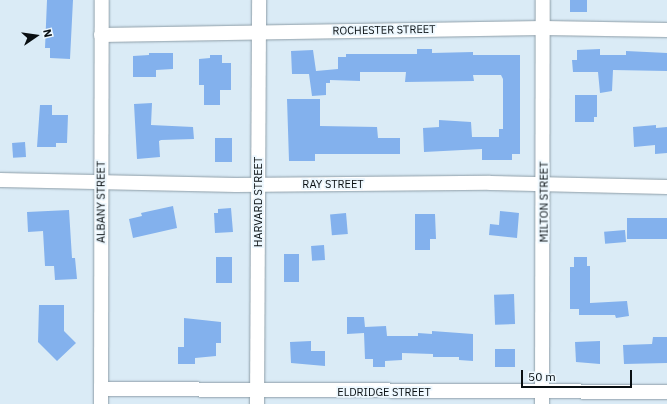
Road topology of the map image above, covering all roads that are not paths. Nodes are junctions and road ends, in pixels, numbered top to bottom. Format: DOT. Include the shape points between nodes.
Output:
graph roads {
  1 [pos="102,0"];
  2 [pos="259,0"];
  3 [pos="543,0"];
  4 [pos="543,28"];
  5 [pos="667,30"];
  6 [pos="258,31"];
  7 [pos="102,34"];
  8 [pos="0,180"];
  9 [pos="101,182"];
  10 [pos="544,184"];
  11 [pos="259,185"];
  12 [pos="667,187"];
  13 [pos="101,389"];
  14 [pos="667,392"];
  15 [pos="257,397"];
  16 [pos="542,398"];
  17 [pos="101,404"];
  1 -- 7 [label="street, ALBANY STREET"];
  2 -- 6 [label="street, HARVARD STREET"];
  3 -- 4 [label="street, MILTON STREET"];
  4 -- 5 [label="street, ROCHESTER STREET"];
  4 -- 6 [label="street, ROCHESTER STREET"];
  4 -- 10 [label="street, MILTON STREET"];
  6 -- 7 [label="street, ROCHESTER STREET"];
  6 -- 11 [label="street, HARVARD STREET"];
  7 -- 9 [label="street, ALBANY STREET"];
  8 -- 9 [label="street, RAY STREET"];
  9 -- 11 [label="street, RAY STREET"];
  9 -- 13 [label="street, ALBANY STREET"];
  10 -- 11 [label="street, RAY STREET"];
  10 -- 12 [label="street, RAY STREET"];
  10 -- 16 [label="street, MILTON STREET"];
  11 -- 15 [label="street, HARVARD STREET"];
  13 -- 15 [label="street, ELDRIDGE STREET"];
  13 -- 17 [label="street, ALBANY STREET"];
  14 -- 16 [label="street, ELDRIDGE STREET"];
  15 -- 16 [label="street, ELDRIDGE STREET"];
}
